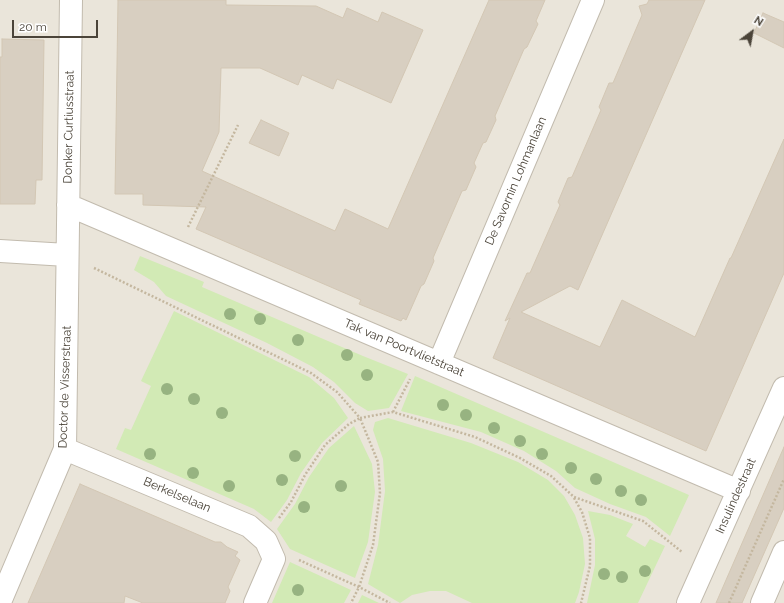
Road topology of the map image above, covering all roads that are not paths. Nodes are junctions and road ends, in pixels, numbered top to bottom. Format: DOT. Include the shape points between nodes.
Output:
graph roads {
  1 [pos="71,0"];
  2 [pos="593,0"];
  3 [pos="68,205"];
  4 [pos="0,251"];
  5 [pos="67,255"];
  6 [pos="430,359"];
  7 [pos="784,388"];
  8 [pos="65,449"];
  9 [pos="739,491"];
  10 [pos="784,552"];
  11 [pos="0,602"];
  12 [pos="255,603"];
  13 [pos="688,603"];
  14 [pos="762,603"];
  1 -- 3 [label="street, Donker Curtiusstraat"];
  2 -- 6 [label="street, De Savornin Lohmanlaan"];
  3 -- 5 [label="street, Donker Curtiusstraat"];
  3 -- 6 [label="street, Tak van Poortvlietstraat"];
  4 -- 5 [label="street"];
  5 -- 8 [label="street, Doctor de Visserstraat"];
  6 -- 9 [label="street, Tak van Poortvlietstraat"];
  7 -- 9 [label="street, Insulindestraat"];
  8 -- 11 [label="street, Doctor de Visserstraat"];
  8 -- 12 [label="street, Berkelselaan" via="249,526 266,541 274,559"];
  9 -- 13 [label="street, Insulindestraat"];
  10 -- 14 [label="street"];
}
